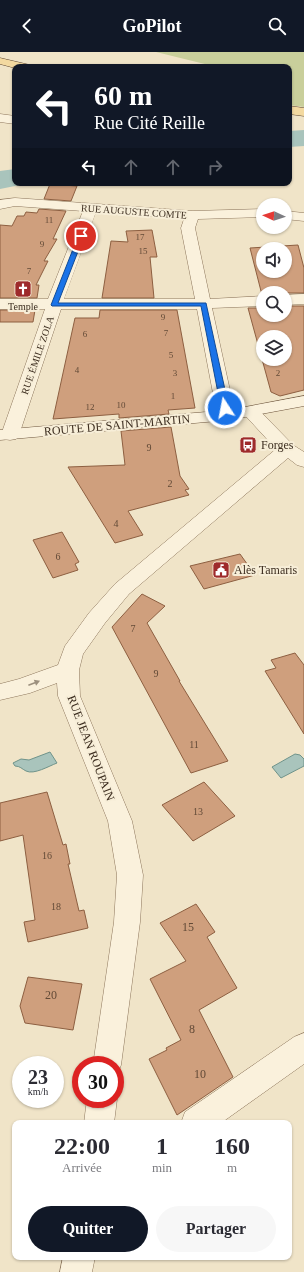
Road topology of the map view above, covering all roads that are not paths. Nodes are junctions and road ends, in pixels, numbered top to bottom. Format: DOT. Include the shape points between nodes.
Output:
graph roads {
  1 [pos="0,61"];
  2 [pos="13,64"];
  3 [pos="292,110"];
  4 [pos="304,112"];
  5 [pos="0,118"];
  6 [pos="12,120"];
  7 [pos="0,205"];
  8 [pos="92,208"];
  9 [pos="256,213"];
  10 [pos="192,214"];
  11 [pos="292,216"];
  12 [pos="304,217"];
  13 [pos="304,299"];
  14 [pos="292,300"];
  15 [pos="256,301"];
  16 [pos="0,304"];
  17 [pos="204,304"];
  18 [pos="54,305"];
  19 [pos="304,401"];
  20 [pos="251,412"];
  21 [pos="229,415"];
  22 [pos="5,435"];
  23 [pos="296,455"];
  24 [pos="68,670"];
  25 [pos="0,692"];
  26 [pos="304,1047"];
  27 [pos="108,1056"];
  28 [pos="101,1108"];
  29 [pos="99,1120"];
  30 [pos="200,1120"];
  31 [pos="78,1260"];
  32 [pos="76,1272"];
  1 -- 2 [label="main road"];
  3 -- 4 [label="main road"];
  5 -- 6 [label="street"];
  7 -- 8 [label="street, RUE AUGUSTE COMTE" via="14,197"];
  8 -- 10 [label="street, RUE AUGUSTE COMTE"];
  8 -- 18 [label="street, RUE ÉMILE ZOLA"];
  9 -- 10 [label="street, RUE AUGUSTE COMTE"];
  10 -- 17 [label="street" via="188,228"];
  11 -- 12 [label="street"];
  13 -- 14 [label="street"];
  15 -- 17 [label="street"];
  16 -- 18 [label="street"];
  17 -- 18 [label="street"];
  17 -- 21 [label="street" via="225,408"];
  18 -- 22 [label="street, RUE ÉMILE ZOLA"];
  19 -- 20 [label="street, ROUTE DE SAINT-MARTIN"];
  20 -- 21 [label="street, ROUTE DE SAINT-MARTIN"];
  20 -- 23 [label="street"];
  21 -- 22 [label="street, ROUTE DE SAINT-MARTIN"];
  23 -- 24 [label="street, RUE JEAN ROUPAIN" via="122,589 73,652"];
  25 -- 24 [label="street, one-way" via="22,687"];
  24 -- 27 [label="street, RUE JEAN ROUPAIN" via="69,696 120,821 130,874 127,922"];
  26 -- 30 [label="street"];
  28 -- 29 [label="street"];
  31 -- 32 [label="street"];
}
